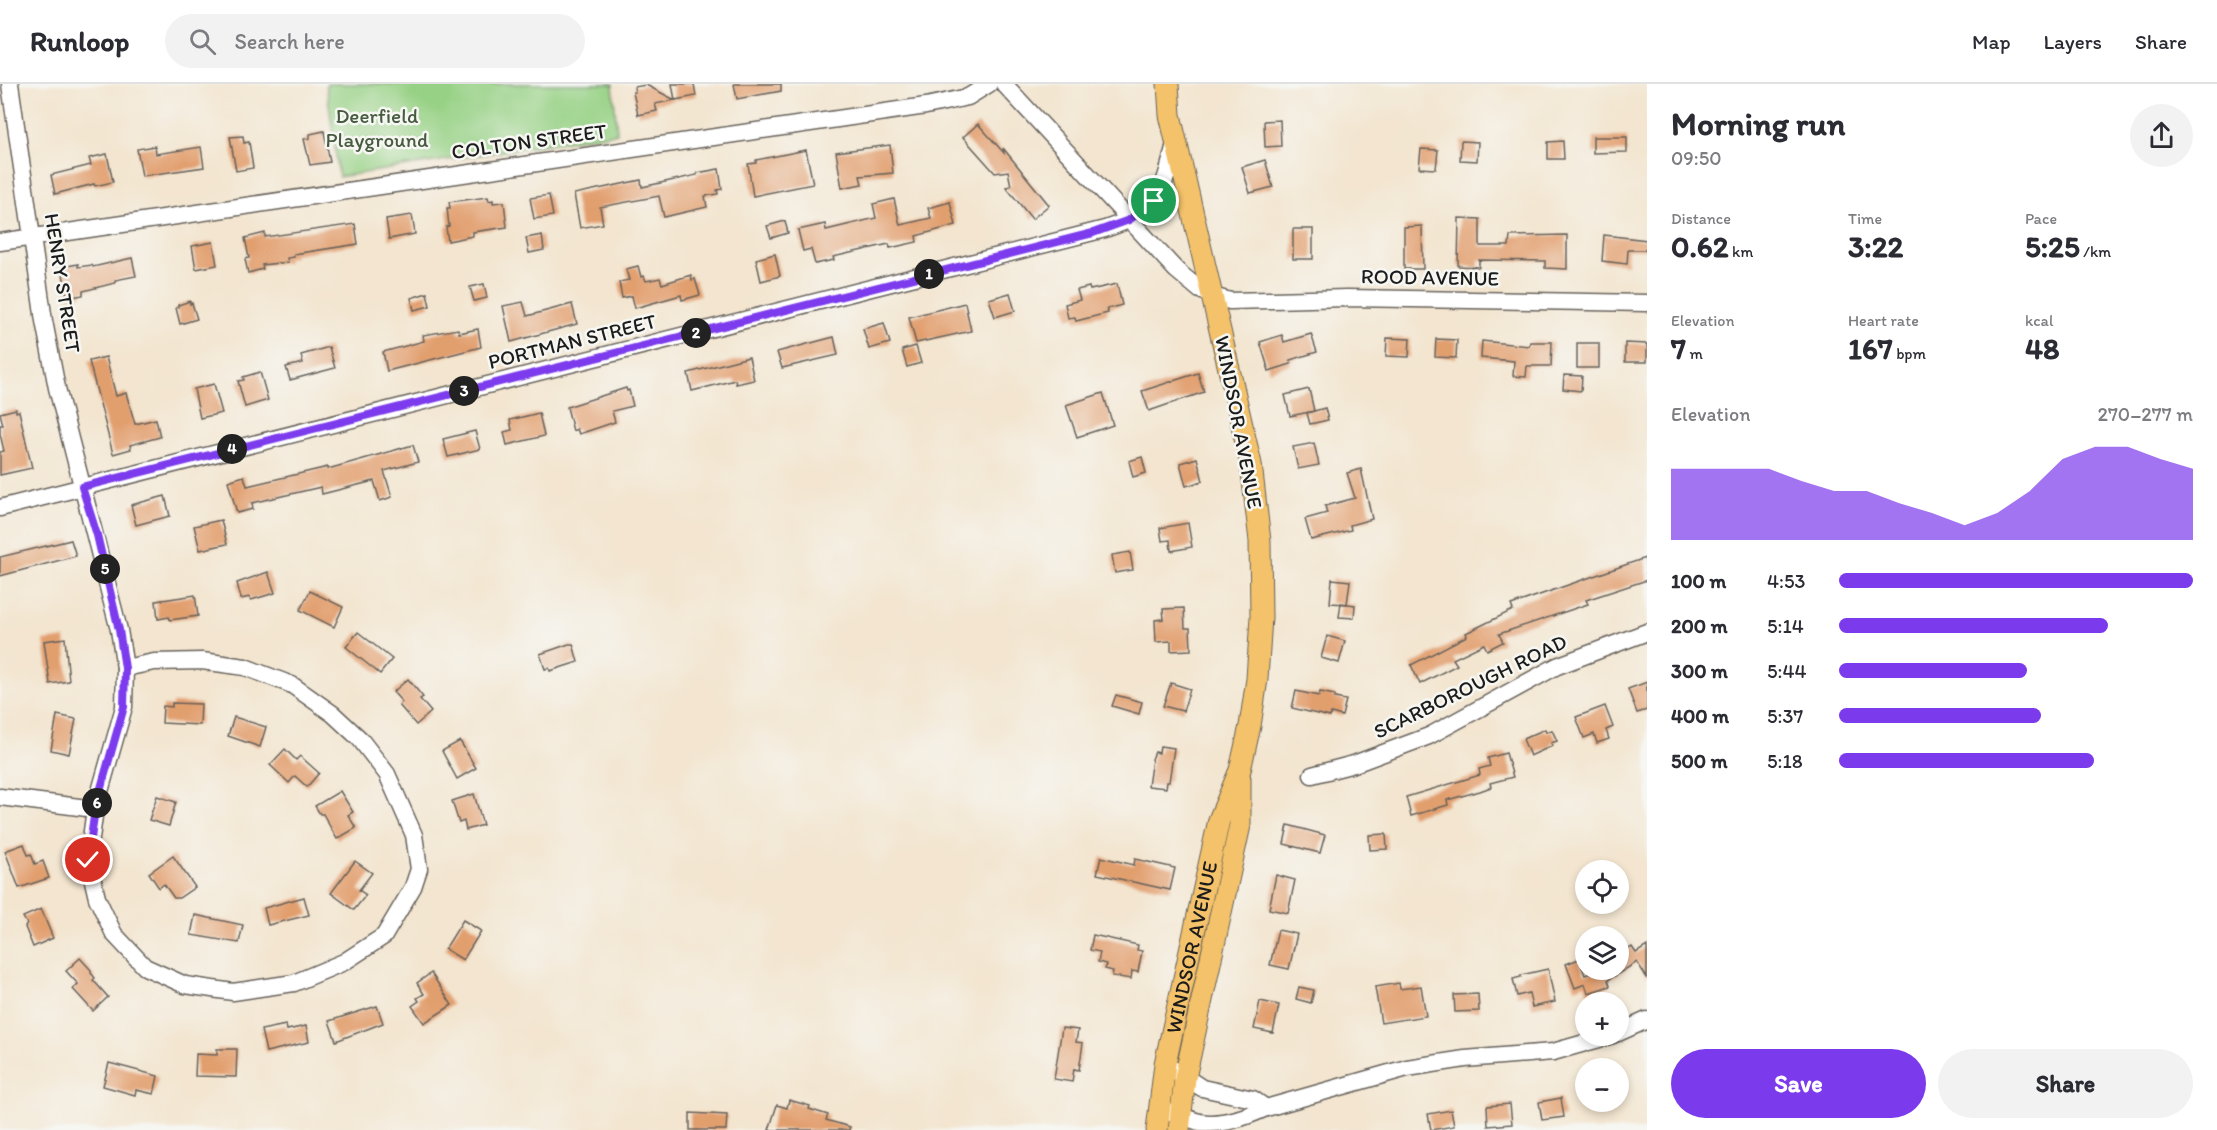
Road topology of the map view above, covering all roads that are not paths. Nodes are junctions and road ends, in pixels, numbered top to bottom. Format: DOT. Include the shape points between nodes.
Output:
graph roads {
  1 [pos="10,84"];
  2 [pos="989,84"];
  3 [pos="1004,84"];
  4 [pos="1155,84"];
  5 [pos="1168,84"];
  6 [pos="1170,115"];
  7 [pos="1176,140"];
  8 [pos="1129,220"];
  9 [pos="33,237"];
  10 [pos="0,242"];
  11 [pos="1212,296"];
  12 [pos="1647,303"];
  13 [pos="82,487"];
  14 [pos="0,508"];
  15 [pos="1647,632"];
  16 [pos="125,668"];
  17 [pos="1240,770"];
  18 [pos="1312,775"];
  19 [pos="0,797"];
  20 [pos="95,809"];
  21 [pos="1647,1020"];
  22 [pos="1629,1028"];
  23 [pos="1575,1046"];
  24 [pos="1165,1064"];
  25 [pos="1185,1078"];
  26 [pos="1159,1108"];
  27 [pos="1266,1108"];
  28 [pos="1180,1122"];
  29 [pos="1157,1130"];
  1 -- 9 [label="street, HENRY STREET"];
  2 -- 9 [label="street, COLTON STREET" via="968,97 926,106"];
  3 -- 8 [label="street"];
  4 -- 6 [label="main road, WINDSOR AVENUE"];
  5 -- 6 [label="main road, WINDSOR AVENUE"];
  6 -- 7 [label="main road, WINDSOR AVENUE"];
  7 -- 8 [label="street, PORTMAN STREET" via="1160,194"];
  7 -- 11 [label="main road, WINDSOR AVENUE"];
  8 -- 11 [label="street" via="1182,276"];
  8 -- 13 [label="street, PORTMAN STREET" via="1093,233"];
  9 -- 10 [label="street, COLTON STREET"];
  9 -- 13 [label="street, HENRY STREET" via="57,388"];
  11 -- 12 [label="street, ROOD AVENUE" via="1239,301 1326,298"];
  11 -- 17 [label="main road, WINDSOR AVENUE" via="1251,464 1260,541 1260,648"];
  13 -- 14 [label="street, PORTMAN STREET"];
  13 -- 16 [label="street, HENRY STREET" via="97,535"];
  15 -- 18 [label="street, SCARBOROUGH ROAD" via="1557,666 1429,736 1364,761"];
  16 -- 20 [label="street, HENRY STREET" via="124,707"];
  16 -- 20 [label="street, HENRY STREET" via="154,662 202,661 245,668 292,685 340,720 387,774 414,835 419,869 413,887 384,936 344,962 294,982 233,992 185,985 145,967 114,934 97,898 88,860"];
  17 -- 24 [label="main road, WINDSOR AVENUE" via="1219,820"];
  17 -- 25 [label="main road, WINDSOR AVENUE" via="1240,825"];
  19 -- 20 [label="street"];
  21 -- 22 [label="street"];
  23 -- 27 [label="street" via="1553,1052 1407,1068"];
  24 -- 25 [label="street"];
  24 -- 26 [label="main road, WINDSOR AVENUE"];
  25 -- 27 [label="street" via="1202,1088 1253,1099"];
  25 -- 28 [label="main road, WINDSOR AVENUE"];
  26 -- 28 [label="street"];
  26 -- 29 [label="main road, WINDSOR AVENUE"];
  27 -- 28 [label="street" via="1229,1121"];
}
